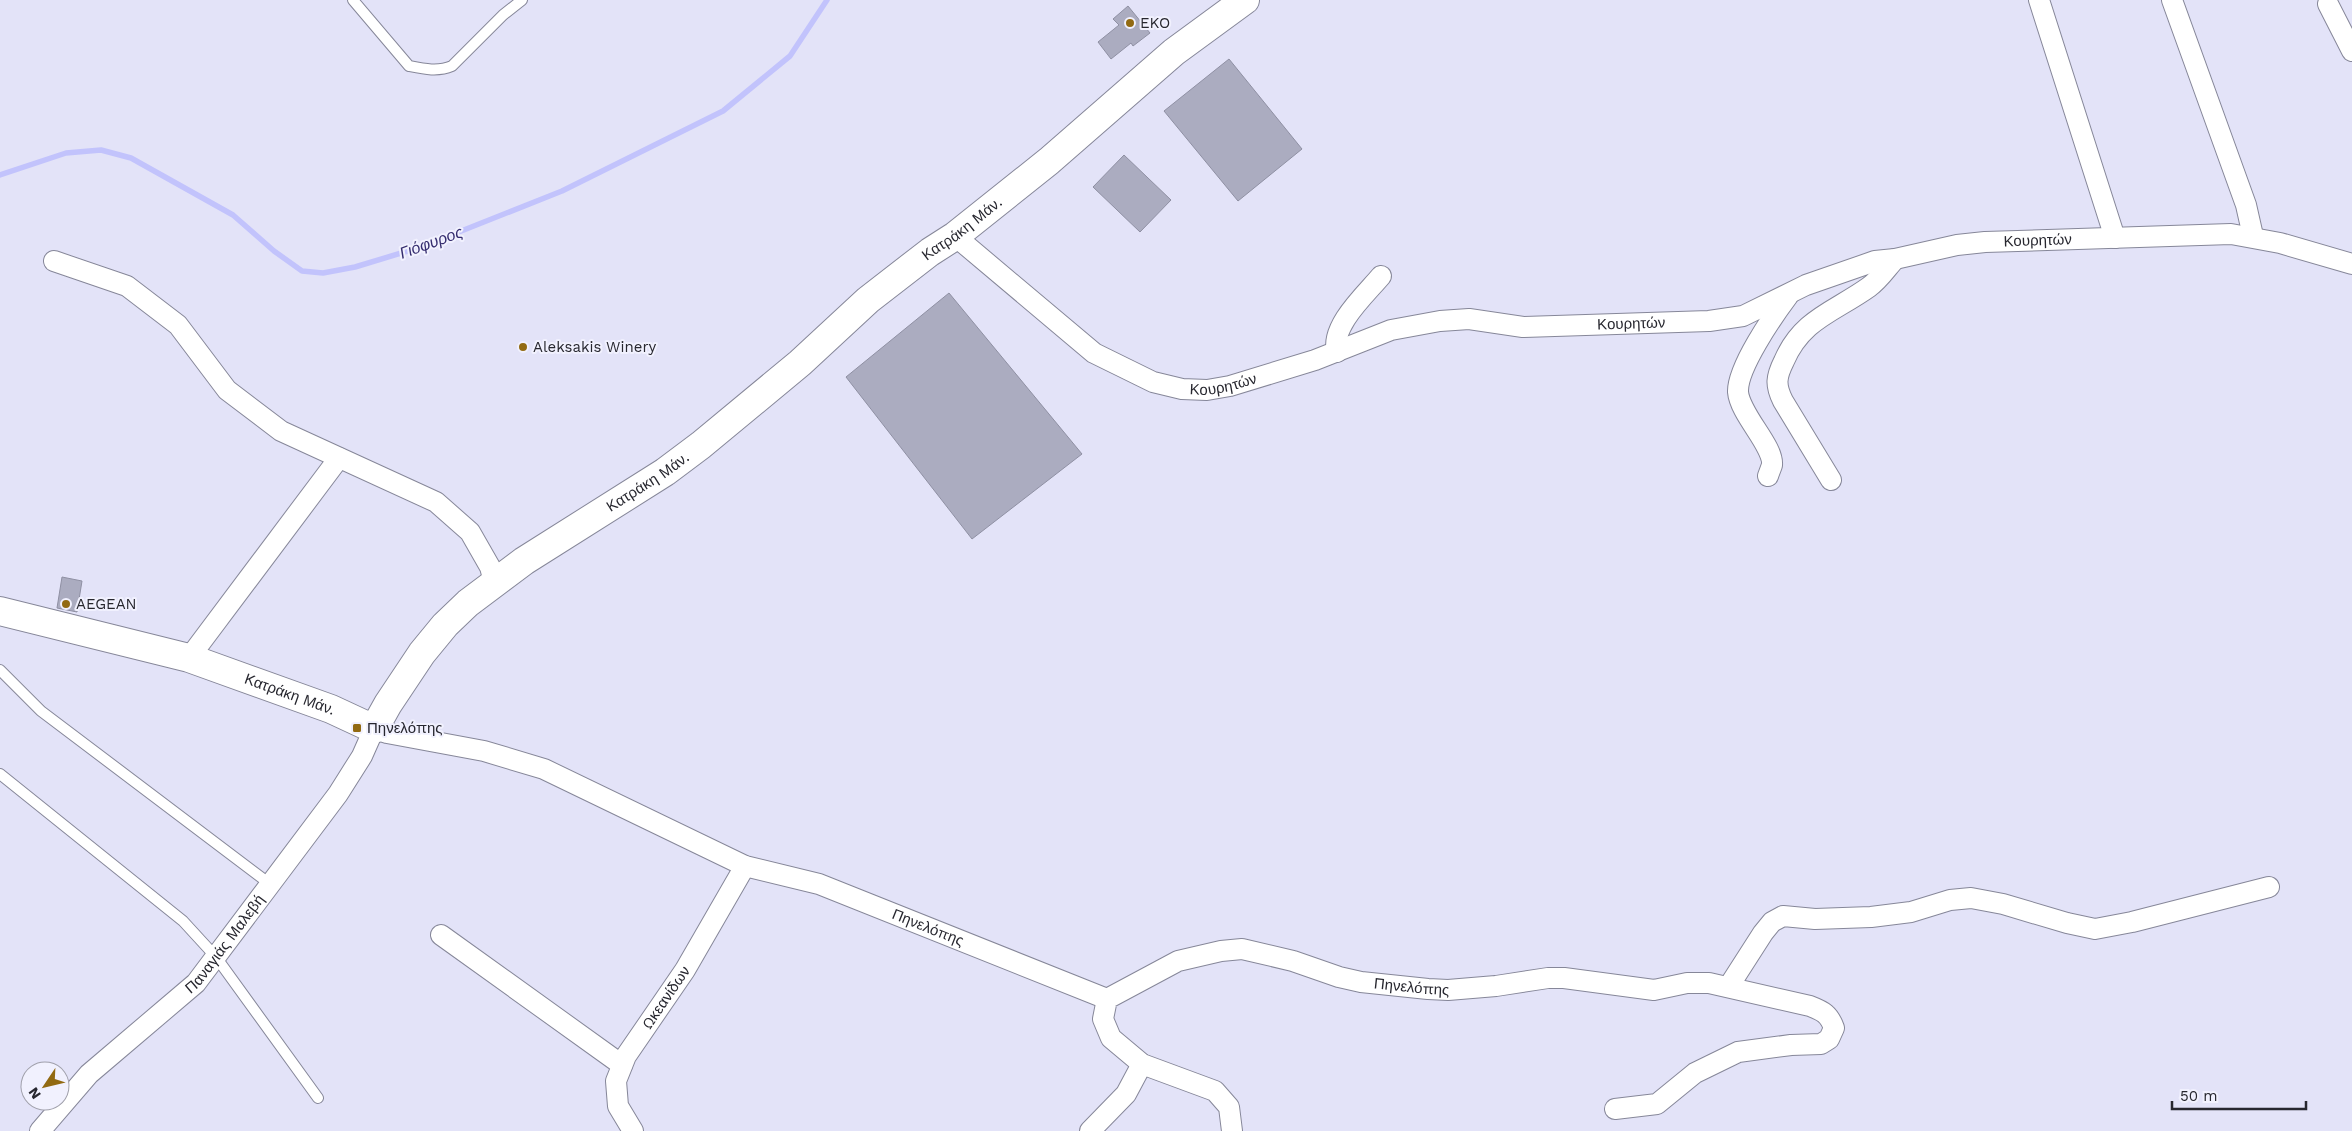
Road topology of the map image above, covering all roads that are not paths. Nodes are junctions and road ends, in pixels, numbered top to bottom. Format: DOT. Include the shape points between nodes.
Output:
graph roads {
  1 [pos="353,0"];
  2 [pos="522,0"];
  3 [pos="1245,0"];
  4 [pos="2039,0"];
  5 [pos="2172,0"];
  6 [pos="2328,4"];
  7 [pos="2352,51"];
  8 [pos="955,236"];
  9 [pos="2253,236"];
  10 [pos="2115,238"];
  11 [pos="1895,259"];
  12 [pos="54,261"];
  13 [pos="2352,264"];
  14 [pos="1382,276"];
  15 [pos="1792,291"];
  16 [pos="1337,352"];
  17 [pos="339,458"];
  18 [pos="1768,476"];
  19 [pos="1832,480"];
  20 [pos="494,582"];
  21 [pos="0,611"];
  22 [pos="189,658"];
  23 [pos="0,670"];
  24 [pos="374,729"];
  25 [pos="0,774"];
  26 [pos="745,866"];
  27 [pos="270,884"];
  28 [pos="2269,887"];
  29 [pos="440,935"];
  30 [pos="216,957"];
  31 [pos="1729,986"];
  32 [pos="1107,999"];
  33 [pos="1142,1064"];
  34 [pos="622,1065"];
  35 [pos="318,1098"];
  36 [pos="1615,1109"];
  37 [pos="40,1131"];
  38 [pos="634,1131"];
  39 [pos="1090,1131"];
  40 [pos="1232,1131"];
  1 -- 2 [label="lane" via="409,66 432,70 452,66"];
  3 -- 8 [label="street, Κατράκη Μάν." via="1174,52 1049,161"];
  4 -- 10 [label="street"];
  5 -- 9 [label="street" via="2248,212"];
  6 -- 7 [label="street"];
  8 -- 16 [label="street, Κουρητών" via="1094,353 1162,385 1191,390 1220,388"];
  8 -- 20 [label="street, Κατράκη Μάν." via="868,300 800,363 701,445 665,472"];
  9 -- 10 [label="street, Κουρητών" via="2216,233"];
  9 -- 13 [label="street, Κουρητών"];
  10 -- 11 [label="street, Κουρητών" via="1971,243"];
  11 -- 15 [label="street, Κουρητών" via="1838,272"];
  11 -- 19 [label="street" via="1871,286 1803,330 1776,378 1783,401"];
  12 -- 17 [label="street" via="127,286 178,325 227,390 281,431"];
  14 -- 16 [label="street" via="1343,323 1336,338"];
  15 -- 16 [label="street, Κουρητών" via="1743,316 1709,321 1524,327 1462,319 1390,330"];
  15 -- 18 [label="street" via="1765,329 1738,384 1742,407 1769,453 1772,464"];
  17 -- 20 [label="street" via="436,502 470,532 490,567"];
  17 -- 22 [label="street"];
  20 -- 24 [label="street, Κατράκη Μάν." via="446,625 422,653"];
  21 -- 22 [label="street, Κατράκη Μάν."];
  22 -- 24 [label="street, Κατράκη Μάν." via="331,709"];
  23 -- 27 [label="lane" via="41,711"];
  24 -- 26 [label="street, Πηνελόπης" via="484,751 544,769"];
  24 -- 27 [label="street, Παναγιάς Μαλεβή" via="356,767"];
  25 -- 30 [label="lane" via="183,921"];
  26 -- 32 [label="street, Πηνελόπης" via="819,884"];
  26 -- 34 [label="street, Ωκεανίδων" via="685,970"];
  27 -- 30 [label="street, Παναγιάς Μαλεβή"];
  28 -- 31 [label="street" via="2094,929 1971,898 1950,900 1911,912 1871,917 1815,919 1783,916 1772,922 1763,933"];
  29 -- 34 [label="street"];
  30 -- 35 [label="lane"];
  30 -- 37 [label="street, Παναγιάς Μαλεβή" via="196,983 89,1074"];
  31 -- 32 [label="street, Πηνελόπης" via="1687,984 1654,990 1548,978 1496,986 1428,989 1346,979 1293,961 1242,949 1178,961"];
  31 -- 36 [label="street, Πηνελόπης" via="1824,1011 1834,1028 1829,1039 1821,1044 1791,1044 1738,1052 1696,1073 1657,1104"];
  32 -- 33 [label="street" via="1103,1019 1111,1038"];
  33 -- 39 [label="street" via="1126,1094"];
  33 -- 40 [label="street" via="1215,1090 1228,1107"];
  34 -- 38 [label="street, Ωκεανίδων" via="616,1081 618,1106"];
}
